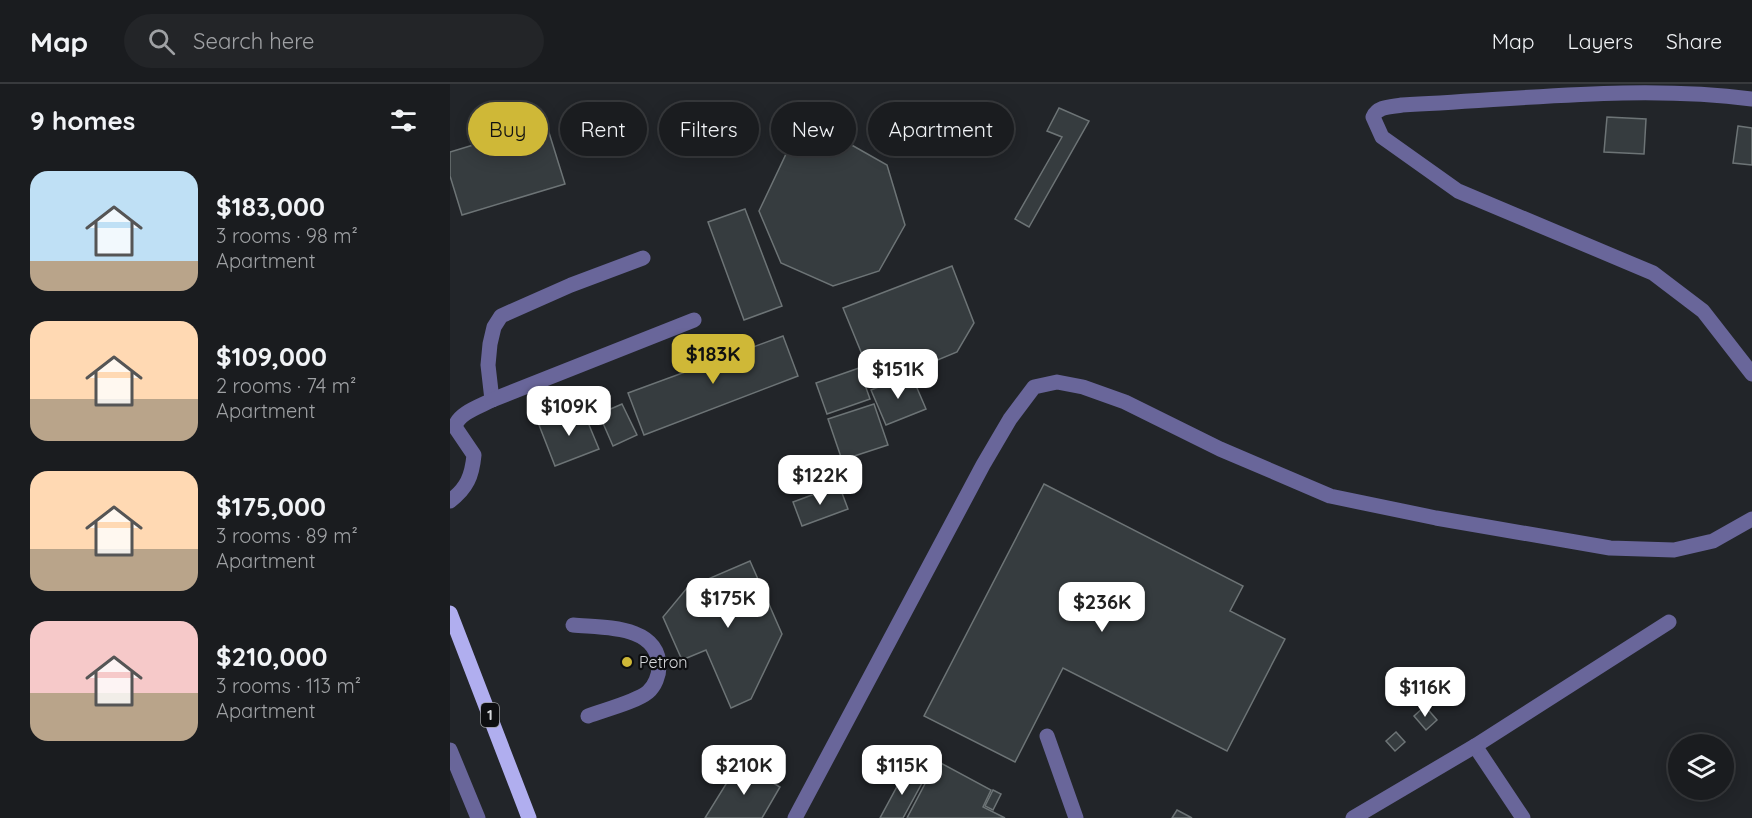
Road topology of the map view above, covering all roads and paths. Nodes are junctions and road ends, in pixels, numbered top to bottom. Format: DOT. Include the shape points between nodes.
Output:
graph roads {
  1 [pos="1752,99"];
  2 [pos="643,258"];
  3 [pos="694,320"];
  4 [pos="1752,374"];
  5 [pos="492,400"];
  6 [pos="450,501"];
  7 [pos="1752,519"];
  8 [pos="451,620"];
  9 [pos="1668,622"];
  10 [pos="573,625"];
  11 [pos="588,716"];
  12 [pos="1047,736"];
  13 [pos="1475,746"];
  14 [pos="450,750"];
  15 [pos="477,818"];
  16 [pos="529,818"];
  17 [pos="795,818"];
  18 [pos="1076,818"];
  19 [pos="1353,818"];
  20 [pos="1522,818"];
  1 -- 4 [label="street" via="1597,94 1402,105 1383,108 1373,117 1382,137 1458,191 1653,273 1703,311"];
  2 -- 5 [label="street" via="501,316 490,344"];
  3 -- 5 [label="street"];
  5 -- 6 [label="street" via="456,421 459,435 474,455 469,482"];
  7 -- 17 [label="street" via="1713,541 1674,550 1610,548 1436,518 1330,496 1220,449 1125,402 1083,387 1045,383 1034,387 983,465"];
  8 -- 16 [label="main road, 1"];
  9 -- 13 [label="street"];
  10 -- 11 [label="street" via="636,633 650,643 658,659 657,677 647,692"];
  12 -- 18 [label="street"];
  13 -- 19 [label="street"];
  13 -- 20 [label="street"];
  14 -- 15 [label="street"];
}
